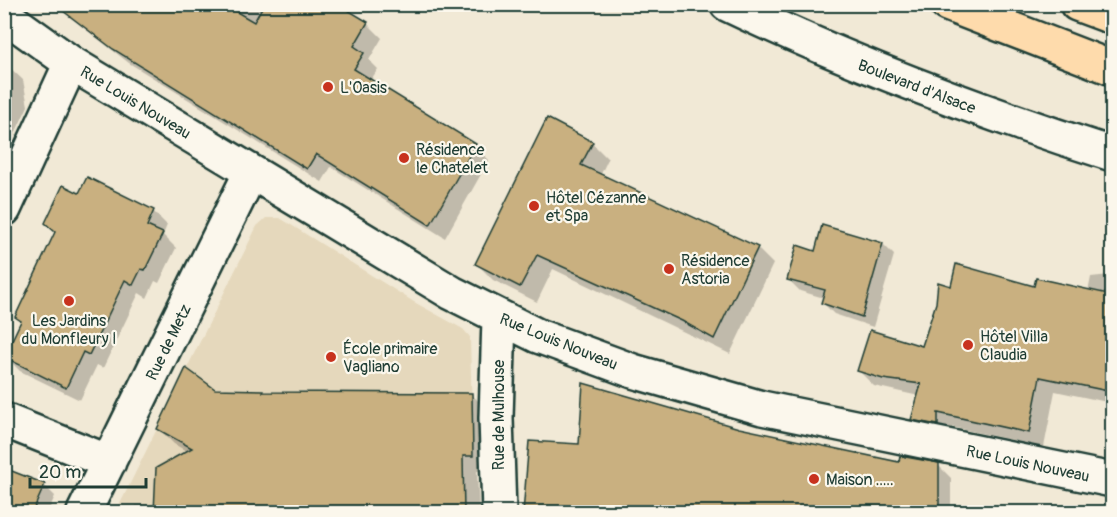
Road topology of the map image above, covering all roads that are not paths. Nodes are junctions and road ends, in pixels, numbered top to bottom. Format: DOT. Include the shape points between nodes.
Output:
graph roads {
  1 [pos="727,4"];
  2 [pos="946,4"];
  3 [pos="1077,4"];
  4 [pos="4,15"];
  5 [pos="1113,17"];
  6 [pos="1066,50"];
  7 [pos="71,63"];
  8 [pos="1113,68"];
  9 [pos="1113,86"];
  10 [pos="1113,154"];
  11 [pos="251,172"];
  12 [pos="4,209"];
  13 [pos="499,318"];
  14 [pos="4,420"];
  15 [pos="109,462"];
  16 [pos="1113,480"];
  17 [pos="84,513"];
  18 [pos="499,513"];
  1 -- 10 [label="street, Boulevard d'Alsace" via="799,39 914,86"];
  2 -- 6 [label="highway"];
  3 -- 5 [label="highway"];
  4 -- 7 [label="street, Rue Louis Nouveau"];
  6 -- 8 [label="highway"];
  6 -- 9 [label="street"];
  7 -- 11 [label="street, Rue Louis Nouveau"];
  7 -- 12 [label="street"];
  11 -- 13 [label="street, Rue Louis Nouveau"];
  11 -- 15 [label="street, Rue de Metz"];
  13 -- 16 [label="street, Rue Louis Nouveau" via="622,367 716,396"];
  13 -- 18 [label="street, Rue de Mulhouse"];
  14 -- 15 [label="street"];
  15 -- 17 [label="street, Rue de Metz"];
}
